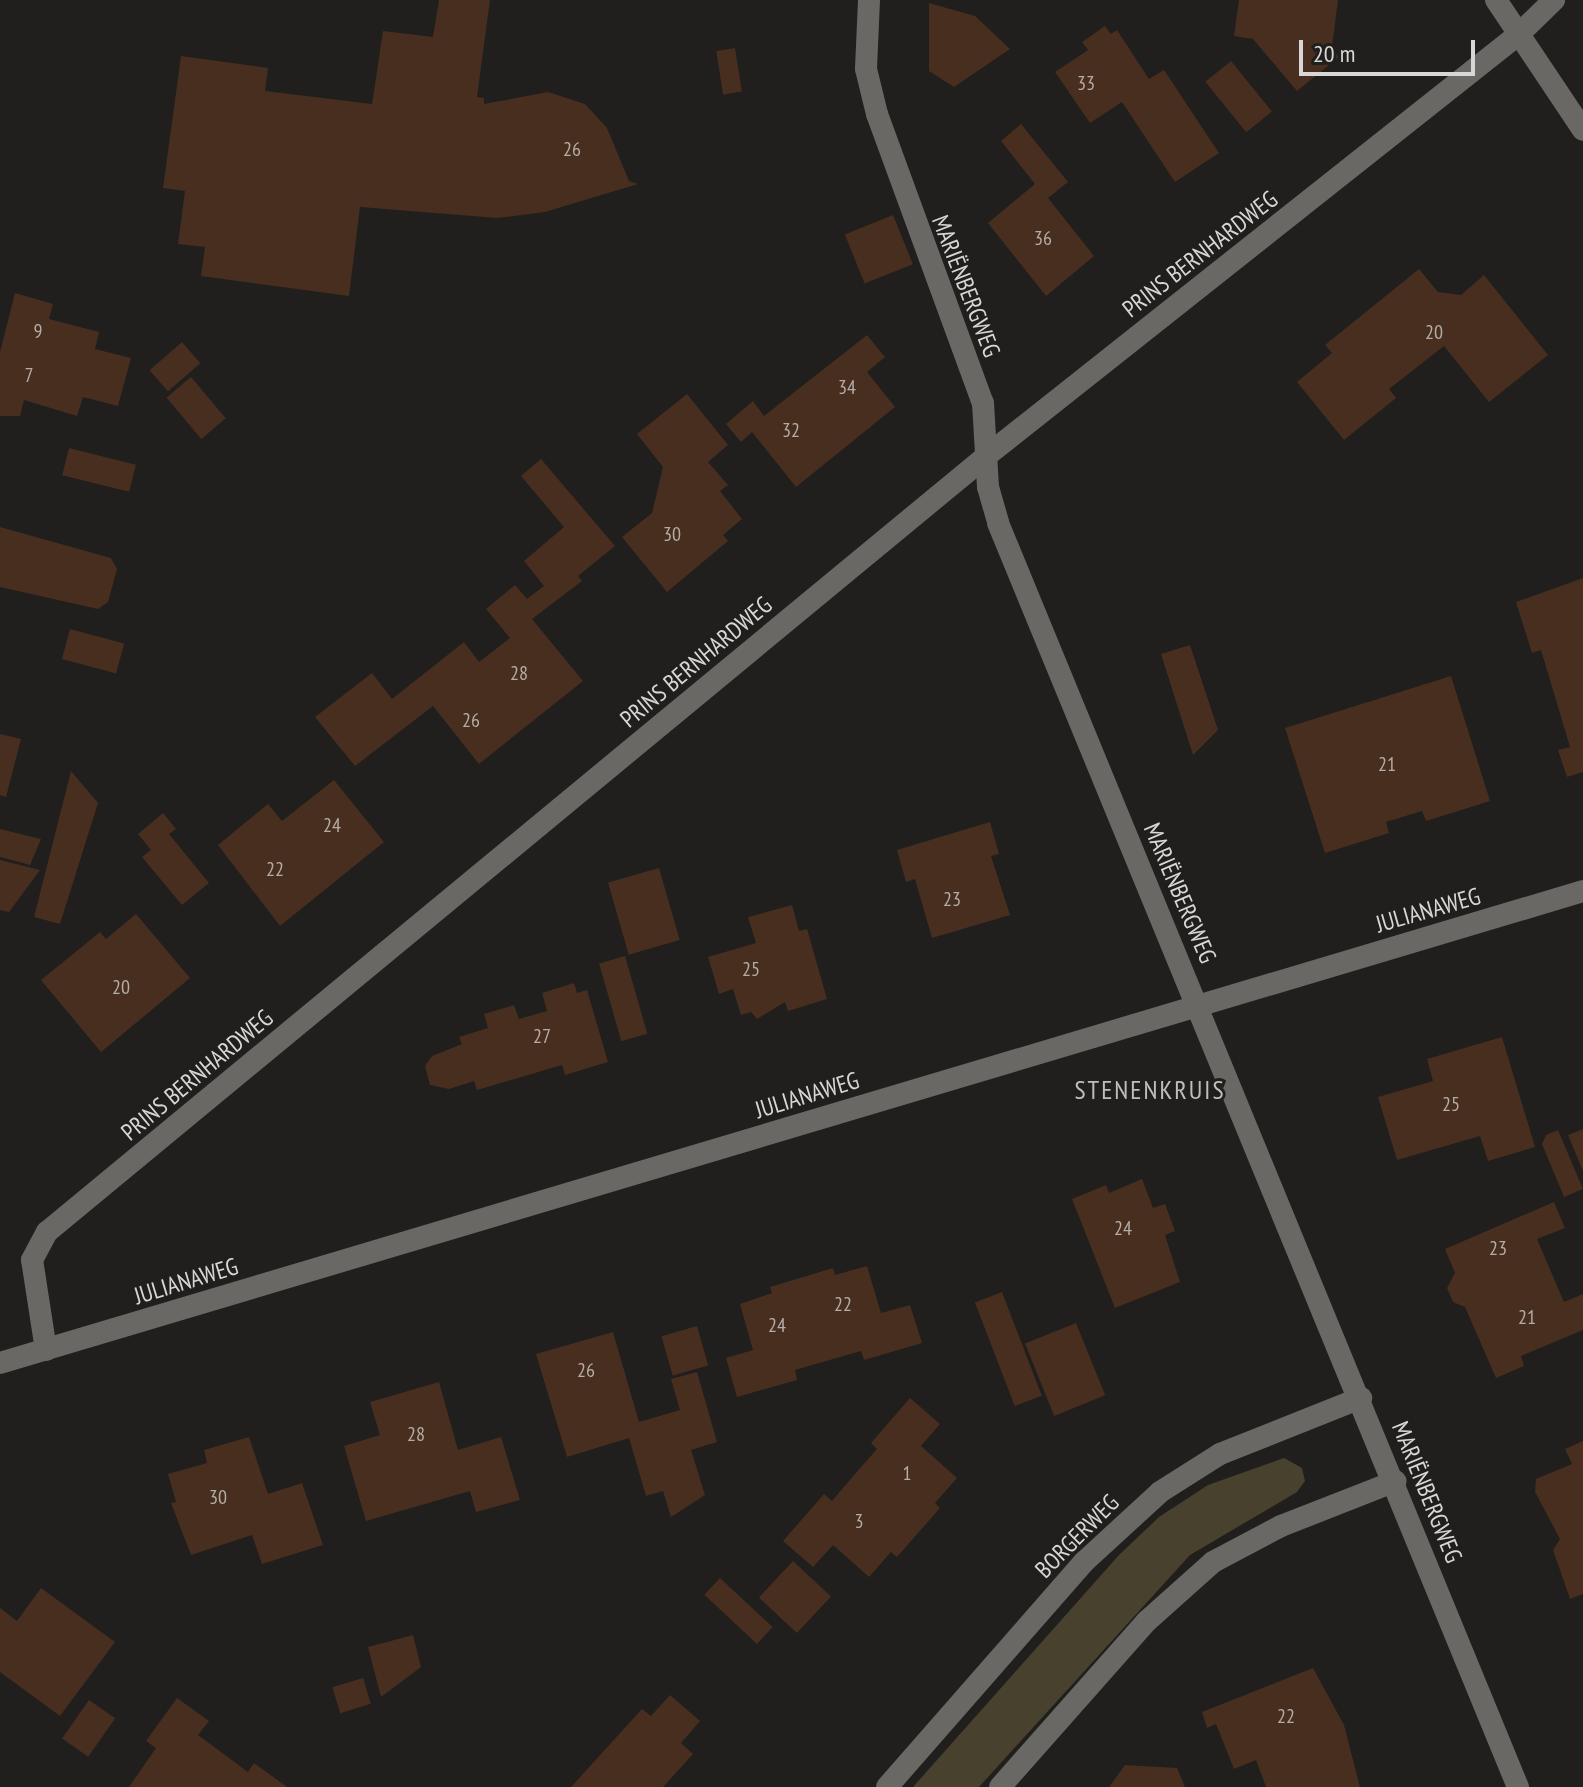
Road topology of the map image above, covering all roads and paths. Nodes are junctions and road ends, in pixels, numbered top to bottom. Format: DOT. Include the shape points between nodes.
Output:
graph roads {
  1 [pos="869,0"];
  2 [pos="1496,0"];
  3 [pos="1554,0"];
  4 [pos="1519,34"];
  5 [pos="1583,130"];
  6 [pos="985,457"];
  7 [pos="1583,891"];
  8 [pos="1199,1005"];
  9 [pos="46,1350"];
  10 [pos="0,1363"];
  11 [pos="1361,1398"];
  12 [pos="1396,1481"];
  13 [pos="887,1787"];
  14 [pos="1000,1787"];
  15 [pos="1518,1787"];
  1 -- 6 [label="street, MARIËNBERGWEG" via="866,69 877,114 983,403"];
  2 -- 4 [label="street"];
  3 -- 4 [label="street, PRINS BERNHARDWEG"];
  4 -- 5 [label="street"];
  4 -- 6 [label="street, PRINS BERNHARDWEG"];
  6 -- 8 [label="street, MARIËNBERGWEG" via="998,523"];
  6 -- 9 [label="street, PRINS BERNHARDWEG" via="47,1232 32,1260"];
  7 -- 8 [label="street, JULIANAWEG"];
  8 -- 9 [label="street, JULIANAWEG"];
  8 -- 11 [label="street, MARIËNBERGWEG"];
  9 -- 10 [label="street"];
  11 -- 12 [label="street, MARIËNBERGWEG"];
  11 -- 13 [label="street, BORGERWEG" via="1220,1454 1160,1492 1084,1562"];
  12 -- 14 [label="street" via="1281,1526 1213,1562 1147,1621"];
  12 -- 15 [label="street, MARIËNBERGWEG"];
}
